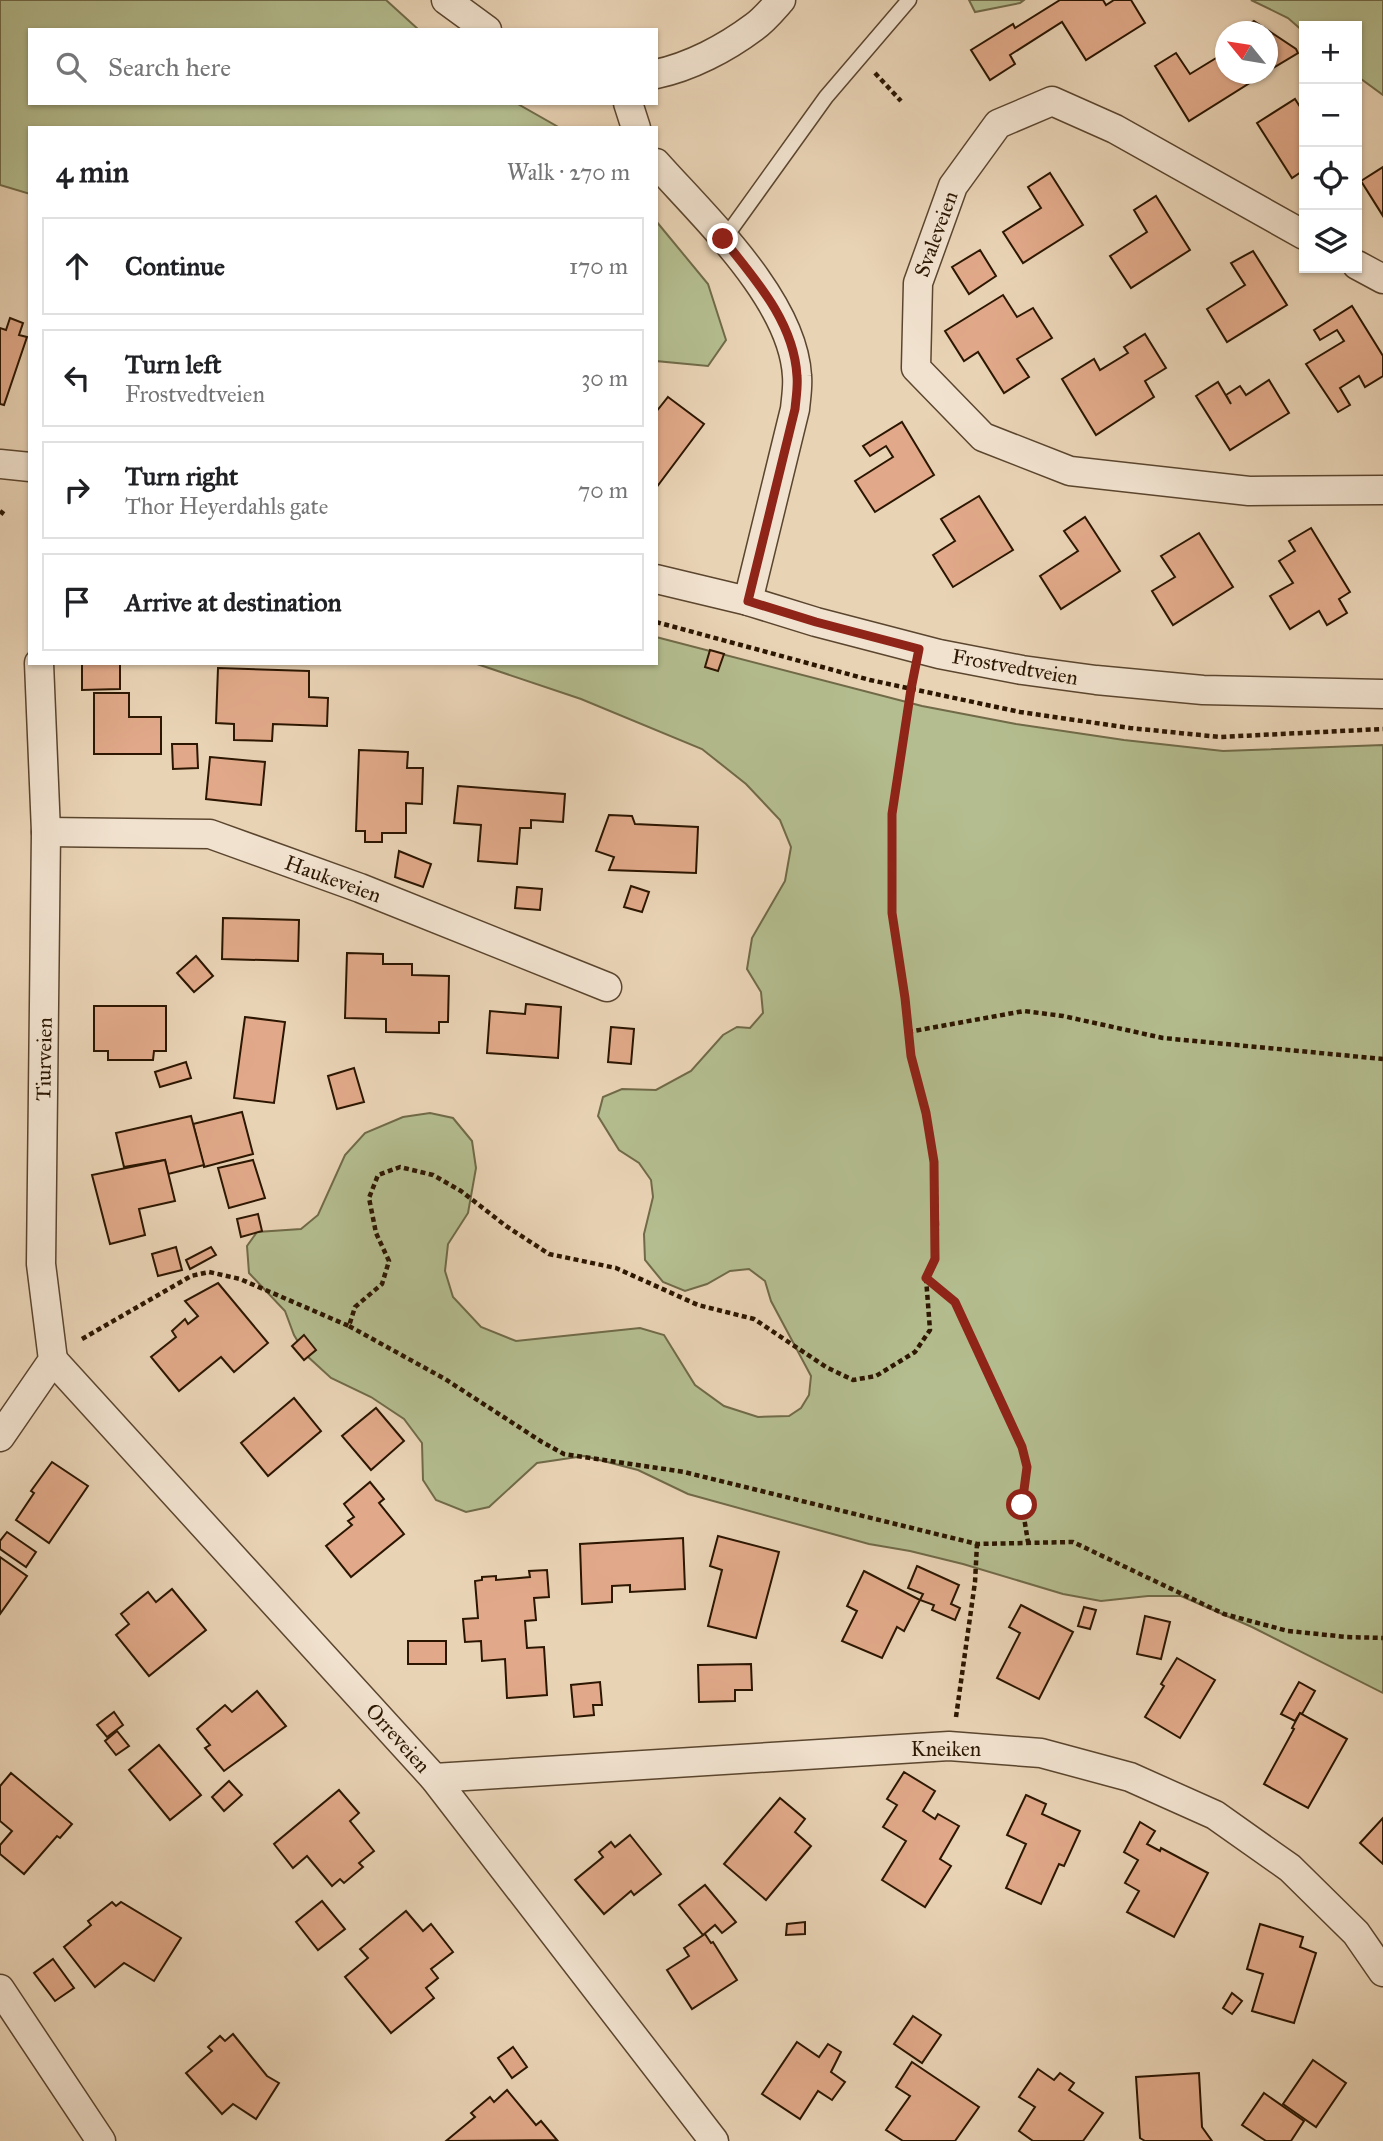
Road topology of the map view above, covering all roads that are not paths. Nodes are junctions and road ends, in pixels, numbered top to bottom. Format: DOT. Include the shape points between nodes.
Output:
graph roads {
  1 [pos="446,0"];
  2 [pos="781,0"];
  3 [pos="909,0"];
  4 [pos="484,28"];
  5 [pos="658,74"];
  6 [pos="628,105"];
  7 [pos="635,126"];
  8 [pos="658,165"];
  9 [pos="1299,232"];
  10 [pos="723,239"];
  11 [pos="1362,268"];
  12 [pos="1383,279"];
  13 [pos="0,464"];
  14 [pos="28,467"];
  15 [pos="1383,490"];
  16 [pos="658,579"];
  17 [pos="748,601"];
  18 [pos="39,665"];
  19 [pos="1383,694"];
  20 [pos="46,832"];
  21 [pos="607,987"];
  22 [pos="52,1360"];
  23 [pos="0,1437"];
  24 [pos="434,1778"];
  25 [pos="1383,1972"];
  26 [pos="0,1989"];
  27 [pos="101,2141"];
  28 [pos="714,2141"];
  1 -- 4 [label="street"];
  2 -- 5 [label="street" via="755,26 711,53"];
  3 -- 10 [label="lane" via="826,97"];
  6 -- 7 [label="street"];
  8 -- 10 [label="street"];
  9 -- 15 [label="street, Svaleveien" via="1115,129 1052,100 998,124 953,186 918,283 916,368 983,438 1070,471 1249,491"];
  10 -- 17 [label="street" via="765,291 782,321 797,376 795,409"];
  11 -- 12 [label="street"];
  13 -- 14 [label="street"];
  16 -- 17 [label="street, Frostvedtveien"];
  17 -- 19 [label="street, Frostvedtveien" via="919,649 1022,670 1203,690"];
  18 -- 20 [label="street, Tiurveien"];
  20 -- 21 [label="street, Haukeveien" via="210,834 360,888"];
  20 -- 22 [label="street, Tiurveien" via="41,1264"];
  22 -- 23 [label="street"];
  22 -- 24 [label="street, Orreveien"];
  24 -- 25 [label="street, Kneiken" via="949,1746 1041,1753 1130,1777 1214,1815 1290,1868 1356,1933"];
  24 -- 28 [label="street, Orreveien"];
  26 -- 27 [label="street"];
}
